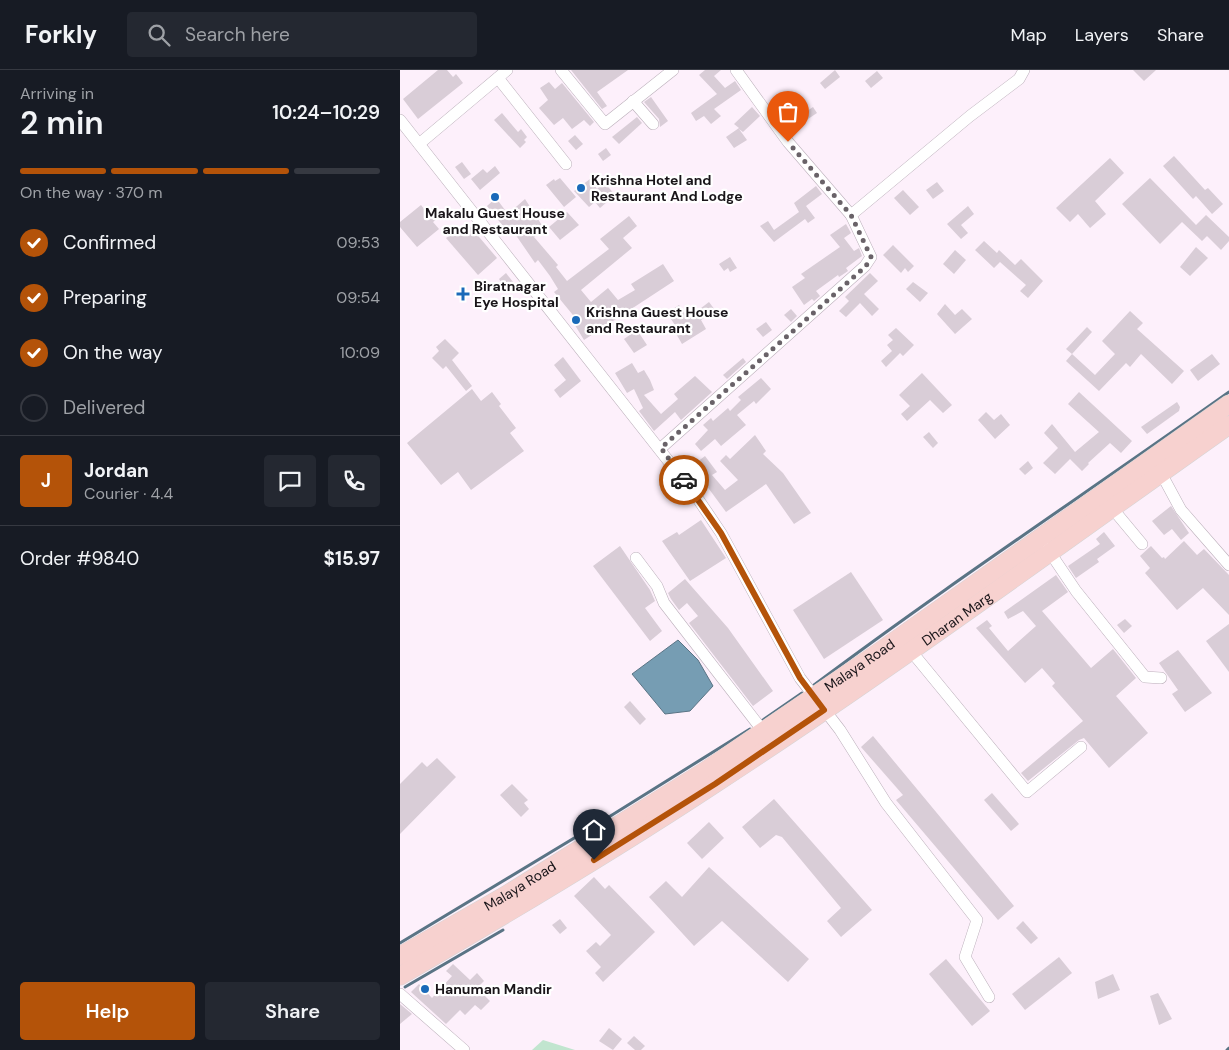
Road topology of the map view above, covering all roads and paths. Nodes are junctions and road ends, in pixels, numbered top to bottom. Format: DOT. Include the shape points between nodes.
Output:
graph roads {
  1 [pos="561,70"];
  2 [pos="672,70"];
  3 [pos="736,70"];
  4 [pos="1024,70"];
  5 [pos="503,74"];
  6 [pos="633,101"];
  7 [pos="400,120"];
  8 [pos="654,124"];
  9 [pos="419,144"];
  10 [pos="566,164"];
  11 [pos="851,215"];
  12 [pos="1229,404"];
  13 [pos="1229,425"];
  14 [pos="661,448"];
  15 [pos="1162,473"];
  16 [pos="1112,508"];
  17 [pos="1142,544"];
  18 [pos="1045,545"];
  19 [pos="636,558"];
  20 [pos="1229,566"];
  21 [pos="911,651"];
  22 [pos="1161,678"];
  23 [pos="819,703"];
  24 [pos="763,731"];
  25 [pos="1081,747"];
  26 [pos="683,794"];
  27 [pos="400,956"];
  28 [pos="400,976"];
  29 [pos="400,994"];
  30 [pos="989,997"];
  31 [pos="464,1050"];
  1 -- 6 [label="street" via="605,124"];
  2 -- 6 [label="street"];
  3 -- 11 [label="street" via="788,142"];
  4 -- 11 [label="street" via="1019,79"];
  5 -- 9 [label="street"];
  5 -- 10 [label="street"];
  6 -- 8 [label="street"];
  7 -- 9 [label="street"];
  9 -- 14 [label="street"];
  11 -- 14 [label="street" via="871,257 866,266"];
  12 -- 18 [label="main road, Malaya Road"];
  13 -- 15 [label="main road, Dharan Marg"];
  14 -- 23 [label="street" via="721,533 800,678"];
  15 -- 16 [label="main road, Dharan Marg"];
  15 -- 20 [label="street" via="1181,510"];
  16 -- 17 [label="street"];
  16 -- 18 [label="main road, Dharan Marg"];
  18 -- 21 [label="main road, Dharan Marg"];
  18 -- 22 [label="street" via="1076,591 1145,677"];
  18 -- 23 [label="main road, Malaya Road"];
  19 -- 24 [label="street" via="657,586 664,603"];
  21 -- 23 [label="main road, Dharan Marg"];
  21 -- 25 [label="street" via="1027,792"];
  23 -- 24 [label="main road, Malaya Road"];
  23 -- 26 [label="main road, Dharan Marg"];
  23 -- 30 [label="street" via="886,803 977,920 965,958"];
  24 -- 26 [label="main road, Malaya Road"];
  26 -- 27 [label="main road, Malaya Road"];
  26 -- 28 [label="main road, Dharan Marg" via="516,908"];
  29 -- 31 [label="street"];
}
